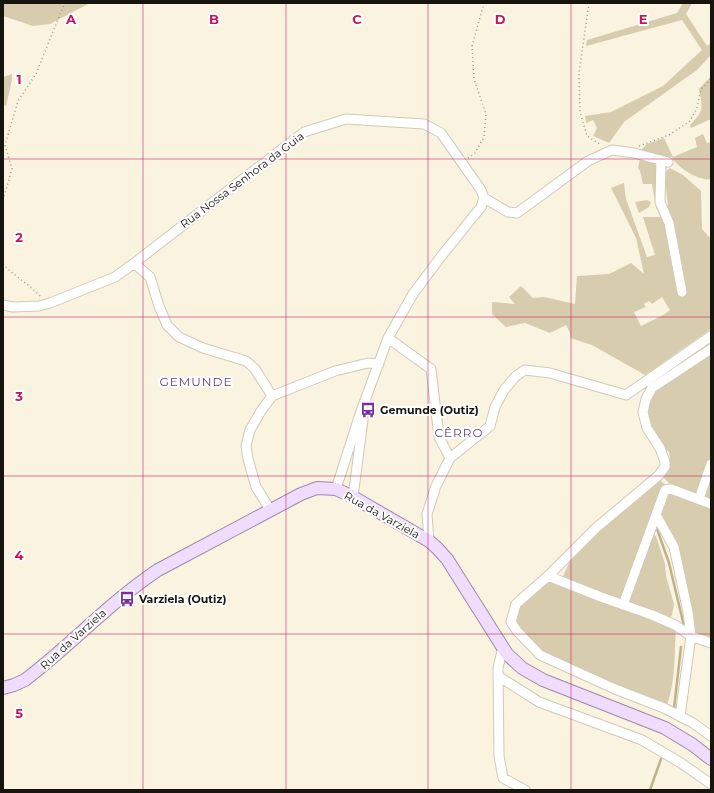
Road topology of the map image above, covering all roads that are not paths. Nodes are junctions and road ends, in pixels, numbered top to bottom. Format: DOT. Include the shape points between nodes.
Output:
graph roads {
  1 [pos="484,198"];
  2 [pos="134,263"];
  3 [pos="682,292"];
  4 [pos="3,306"];
  5 [pos="711,336"];
  6 [pos="388,338"];
  7 [pos="711,349"];
  8 [pos="379,364"];
  9 [pos="272,396"];
  10 [pos="360,414"];
  11 [pos="450,458"];
  12 [pos="711,464"];
  13 [pos="658,476"];
  14 [pos="336,489"];
  15 [pos="671,489"];
  16 [pos="352,497"];
  17 [pos="699,499"];
  18 [pos="711,504"];
  19 [pos="271,511"];
  20 [pos="656,515"];
  21 [pos="430,542"];
  22 [pos="548,576"];
  23 [pos="623,605"];
  24 [pos="691,636"];
  25 [pos="711,643"];
  26 [pos="503,647"];
  27 [pos="498,676"];
  28 [pos="3,688"];
  29 [pos="680,716"];
  30 [pos="711,736"];
  31 [pos="711,759"];
  32 [pos="711,784"];
  33 [pos="526,790"];
  1 -- 2 [label="street, Rua Nossa Senhora da Guia" via="441,133 424,124 346,119 304,132"];
  1 -- 3 [label="street" via="508,212 517,213 588,162 612,150 664,161 660,202 669,223"];
  1 -- 6 [label="street" via="476,214 413,294"];
  2 -- 4 [label="street, Rua Nossa Senhora da Guia" via="115,277 43,305"];
  2 -- 9 [label="street" via="150,277 167,325 178,337 203,348 246,361 255,369"];
  5 -- 11 [label="street" via="626,394 550,373 525,370 504,390 495,407 490,426"];
  6 -- 8 [label="street"];
  6 -- 11 [label="street" via="431,369 439,436"];
  7 -- 13 [label="street" via="652,388 646,399 643,412 647,428 660,448 665,462 665,467"];
  8 -- 9 [label="street" via="368,363 335,371"];
  8 -- 10 [label="street"];
  9 -- 19 [label="street" via="250,430 246,446 256,487"];
  10 -- 14 [label="street"];
  10 -- 16 [label="street" via="363,418"];
  11 -- 21 [label="street" via="436,486 427,514"];
  12 -- 17 [label="street"];
  13 -- 15 [label="street"];
  13 -- 22 [label="street" via="596,528"];
  14 -- 16 [label="main road, Rua da Varziela"];
  14 -- 19 [label="main road, Rua da Varziela" via="317,488"];
  15 -- 17 [label="street"];
  15 -- 20 [label="street" via="665,490"];
  16 -- 21 [label="main road, Rua da Varziela"];
  17 -- 18 [label="street"];
  19 -- 28 [label="main road, Rua da Varziela" via="138,583 26,680"];
  20 -- 23 [label="street"];
  20 -- 24 [label="street" via="674,547"];
  21 -- 26 [label="main road, Rua da Varziela" via="447,559"];
  22 -- 23 [label="street"];
  22 -- 29 [label="street" via="516,604 511,622 516,632 540,655"];
  23 -- 24 [label="street" via="675,624"];
  24 -- 25 [label="street"];
  24 -- 29 [label="street"];
  26 -- 27 [label="street"];
  26 -- 31 [label="main road, Rua da Varziela" via="522,668 543,680 665,728"];
  27 -- 32 [label="street" via="539,702 642,740"];
  27 -- 33 [label="street" via="499,756 503,778"];
  29 -- 30 [label="street"];
}
